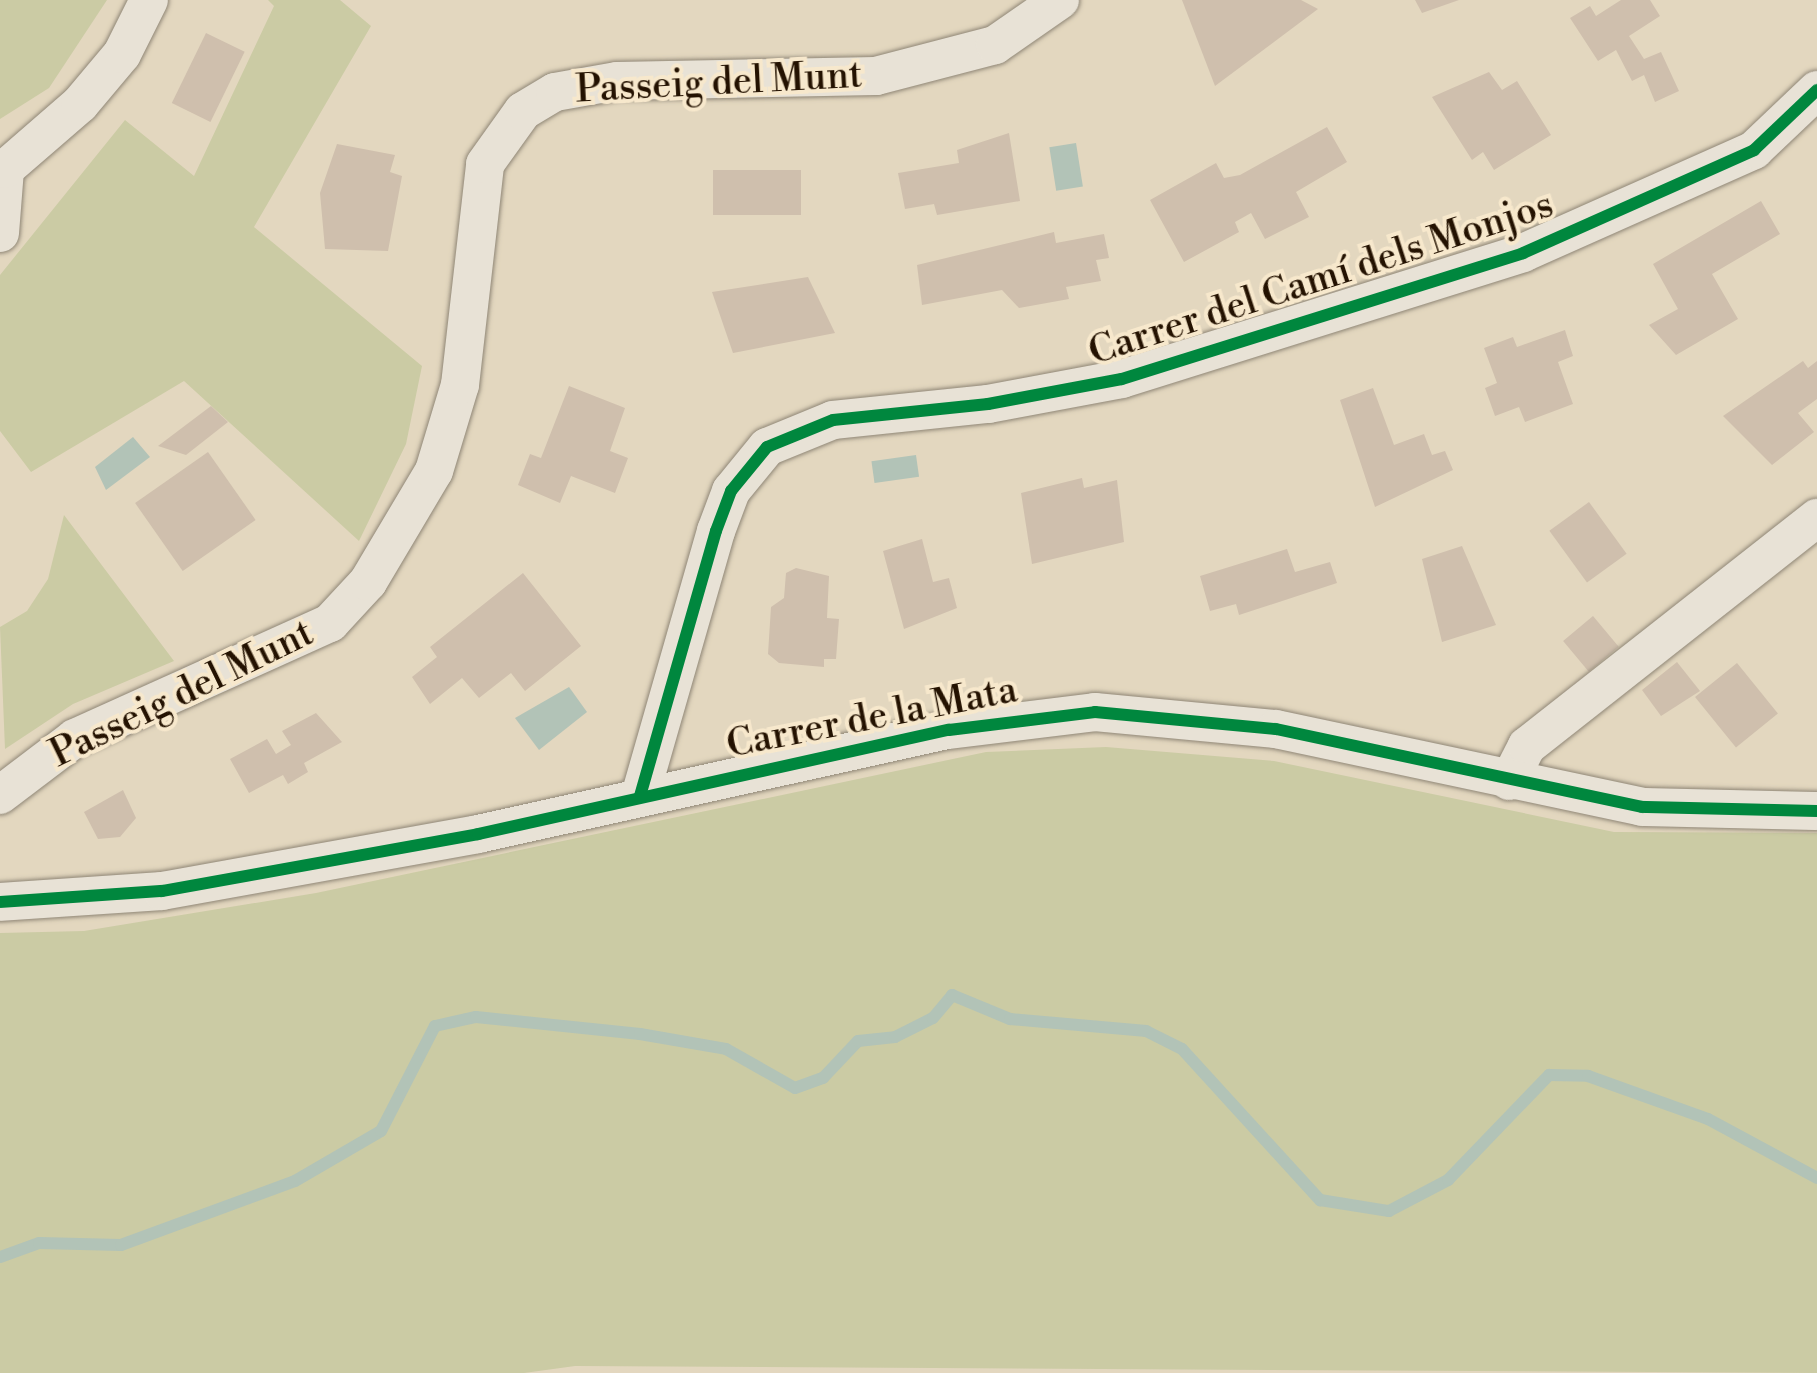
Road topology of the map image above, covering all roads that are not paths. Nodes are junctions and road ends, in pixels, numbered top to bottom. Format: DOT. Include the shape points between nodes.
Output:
graph roads {
  1 [pos="150,0"];
  2 [pos="1060,0"];
  3 [pos="1817,90"];
  4 [pos="3,170"];
  5 [pos="0,233"];
  6 [pos="1817,518"];
  7 [pos="1509,781"];
  8 [pos="0,796"];
  9 [pos="640,796"];
  10 [pos="1817,811"];
  11 [pos="0,902"];
  1 -- 4 [label="street" via="122,54 80,104"];
  2 -- 8 [label="street, Passeig del Munt" via="995,45 876,76 617,81 555,92 523,111 485,164 460,385 434,471 368,582 330,623 76,738"];
  3 -- 9 [label="street, Carrer del Camí dels Monjos" via="1754,150 1523,254 1122,379 988,404 834,420 768,447 731,491 716,531"];
  4 -- 5 [label="street"];
  6 -- 7 [label="street" via="1526,746"];
  7 -- 9 [label="street, Carrer de la Mata" via="1276,729 1095,712 949,730"];
  7 -- 10 [label="street, Carrer de la Mata" via="1642,806"];
  9 -- 11 [label="street, Carrer de la Mata" via="162,891"];
}
